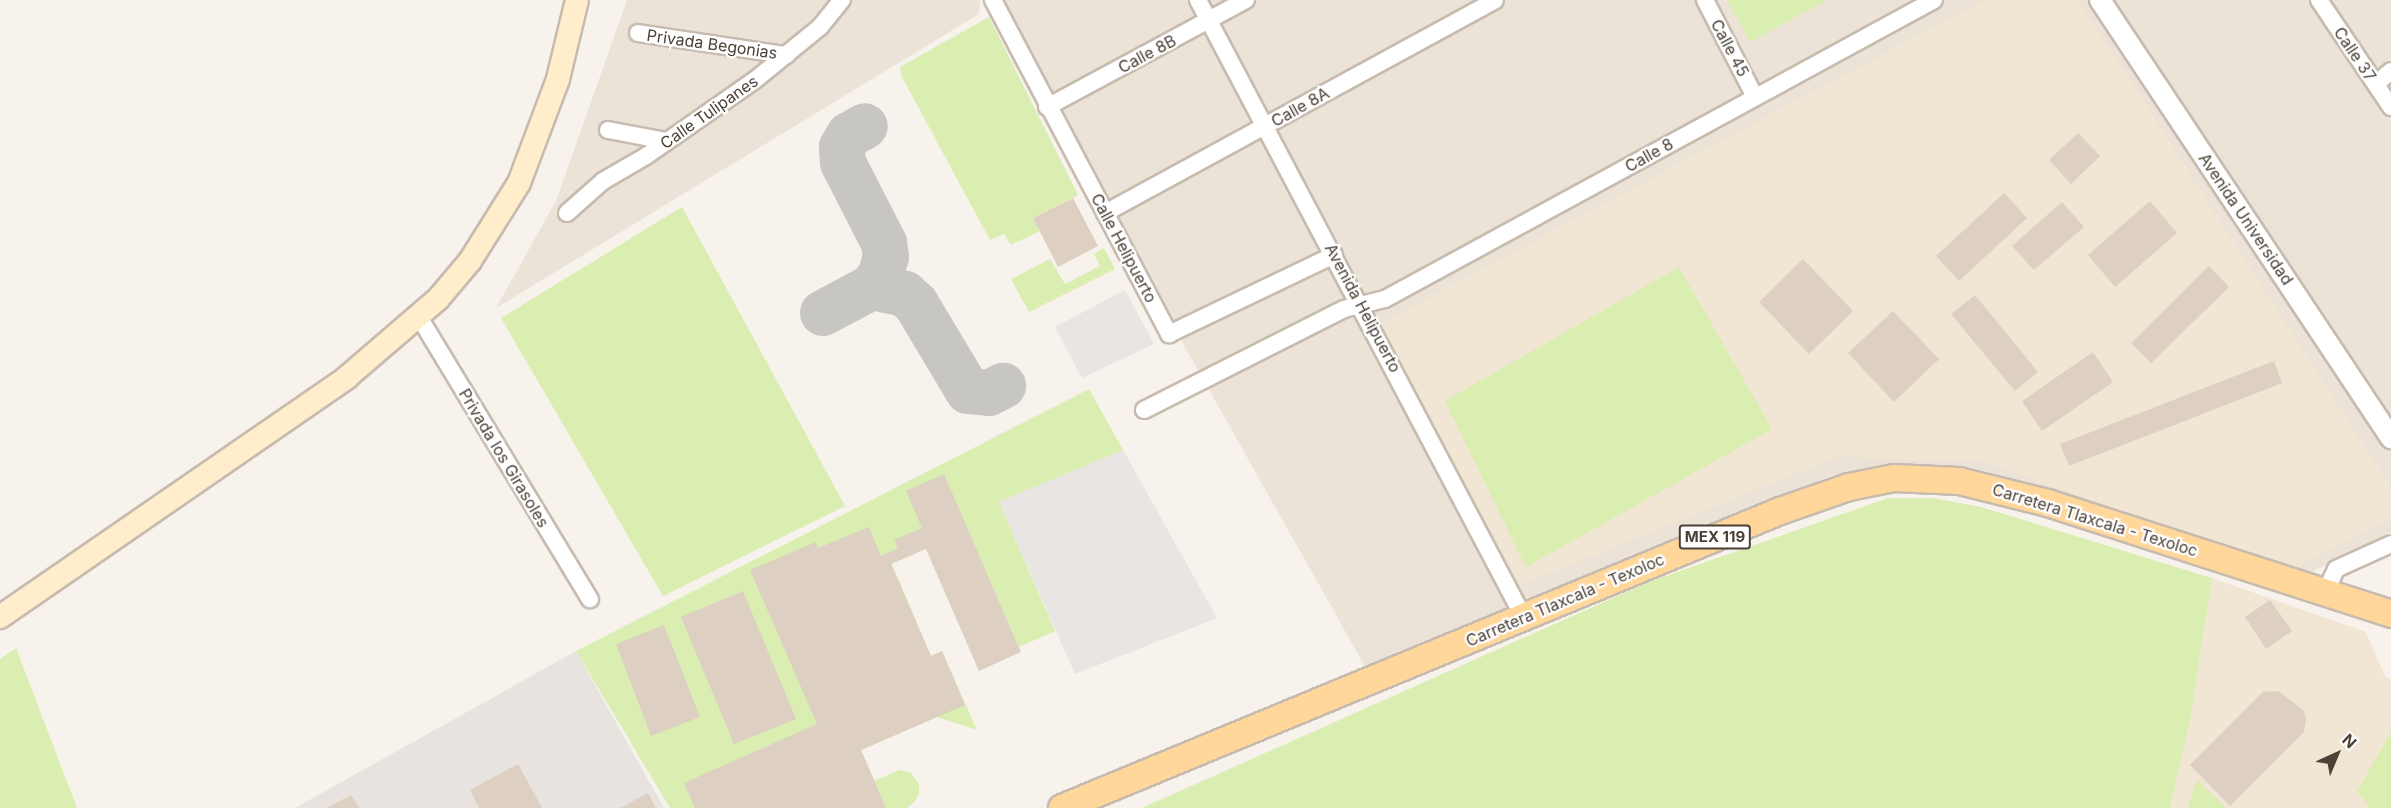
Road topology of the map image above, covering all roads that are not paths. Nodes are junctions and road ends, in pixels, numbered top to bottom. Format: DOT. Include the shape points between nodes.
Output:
graph roads {
  1 [pos="577,0"];
  2 [pos="842,0"];
  3 [pos="993,0"];
  4 [pos="1198,0"];
  5 [pos="1246,0"];
  6 [pos="1495,0"];
  7 [pos="1705,0"];
  8 [pos="1934,0"];
  9 [pos="2100,0"];
  10 [pos="2319,0"];
  11 [pos="1209,20"];
  12 [pos="638,33"];
  13 [pos="786,55"];
  14 [pos="2391,71"];
  15 [pos="2376,84"];
  16 [pos="1755,97"];
  17 [pos="1047,107"];
  18 [pos="2391,107"];
  19 [pos="1265,126"];
  20 [pos="608,130"];
  21 [pos="667,141"];
  22 [pos="567,213"];
  23 [pos="1106,213"];
  24 [pos="1334,255"];
  25 [pos="1362,304"];
  26 [pos="419,317"];
  27 [pos="1143,410"];
  28 [pos="2391,438"];
  29 [pos="2391,544"];
  30 [pos="2325,593"];
  31 [pos="590,599"];
  32 [pos="2391,614"];
  33 [pos="0,617"];
  34 [pos="1524,618"];
  35 [pos="1062,808"];
  1 -- 26 [label="main road" via="558,79 519,183 470,261"];
  2 -- 13 [label="street, Calle Tulipanes" via="820,27"];
  3 -- 17 [label="street, Calle Helipuerto"];
  4 -- 11 [label="street, Avenida Helipuerto"];
  5 -- 11 [label="street, Calle 8B"];
  6 -- 19 [label="street, Calle 8A"];
  7 -- 16 [label="street, Calle 45"];
  8 -- 16 [label="street, Calle 8"];
  9 -- 28 [label="street, Avenida Universidad"];
  10 -- 15 [label="street, Calle 37"];
  11 -- 17 [label="street, Calle 8B"];
  11 -- 19 [label="street, Avenida Helipuerto"];
  12 -- 13 [label="street, Privada Begonias"];
  13 -- 21 [label="street, Calle Tulipanes"];
  14 -- 15 [label="street"];
  15 -- 18 [label="street, Calle 37"];
  16 -- 25 [label="street, Calle 8" via="1385,299"];
  17 -- 23 [label="street, Calle Helipuerto"];
  19 -- 23 [label="street, Calle 8A"];
  19 -- 24 [label="street, Avenida Helipuerto"];
  20 -- 21 [label="street"];
  21 -- 22 [label="street, Calle Tulipanes" via="603,180"];
  23 -- 24 [label="street, Calle Helipuerto" via="1170,334"];
  24 -- 25 [label="street, Avenida Helipuerto"];
  25 -- 27 [label="street, Calle 8"];
  25 -- 34 [label="street, Avenida Helipuerto"];
  26 -- 31 [label="street, Privada los Girasoles"];
  26 -- 33 [label="main road" via="346,378"];
  29 -- 30 [label="street" via="2344,563 2331,576"];
  30 -- 32 [label="main road, Carretera Tlaxcala - Texoloc / MEX 119"];
  30 -- 34 [label="main road, Carretera Tlaxcala - Texoloc / MEX 119" via="2048,503 1959,481 1903,478 1850,487 1780,511"];
  34 -- 35 [label="main road, Carretera Tlaxcala - Texoloc / MEX 119"];
}
